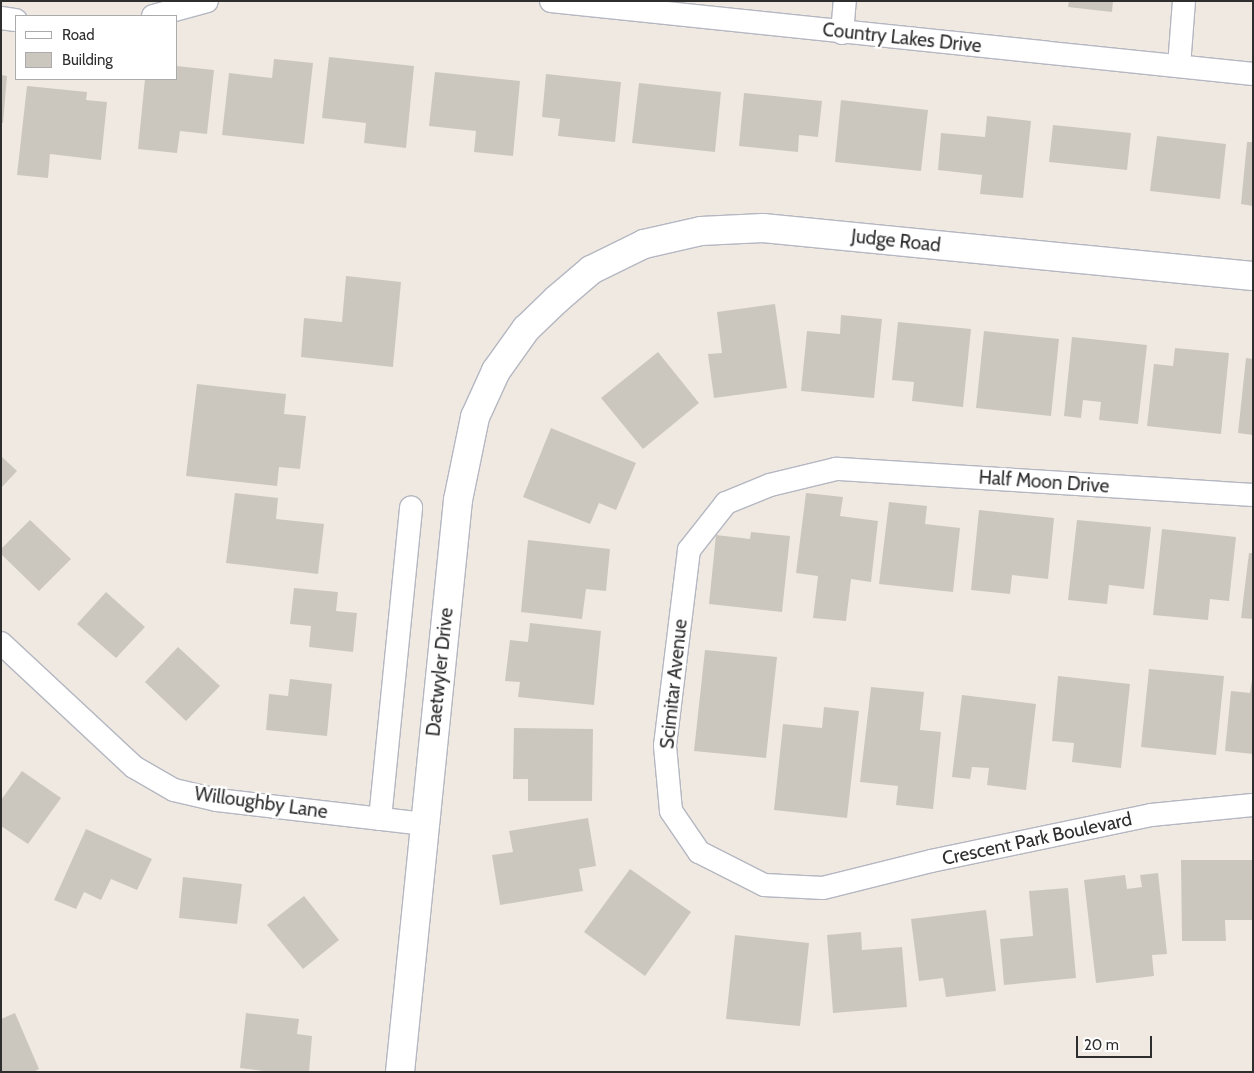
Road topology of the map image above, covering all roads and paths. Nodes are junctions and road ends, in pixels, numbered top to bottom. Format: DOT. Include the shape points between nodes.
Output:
graph roads {
  1 [pos="207,1"];
  2 [pos="551,1"];
  3 [pos="845,1"];
  4 [pos="1184,1"];
  5 [pos="157,15"];
  6 [pos="1,18"];
  7 [pos="15,20"];
  8 [pos="842,33"];
  9 [pos="1178,66"];
  10 [pos="1253,74"];
  11 [pos="1253,276"];
  12 [pos="556,300"];
  13 [pos="836,469"];
  14 [pos="1253,496"];
  15 [pos="411,508"];
  16 [pos="1,643"];
  17 [pos="1253,805"];
  18 [pos="380,819"];
  19 [pos="425,824"];
  20 [pos="824,888"];
  21 [pos="400,1072"];
  1 -- 5 [label="street"];
  2 -- 8 [label="street, Country Lakes Drive"];
  3 -- 8 [label="street"];
  4 -- 9 [label="street"];
  6 -- 7 [label="street"];
  8 -- 9 [label="street, Country Lakes Drive"];
  9 -- 10 [label="street, Country Lakes Drive"];
  11 -- 12 [label="street, Judge Road" via="763,228 701,231 644,244 590,270"];
  12 -- 19 [label="street, Daetwyler Drive" via="526,329 496,371 474,417 458,500"];
  13 -- 14 [label="street, Half Moon Drive"];
  13 -- 20 [label="street, Scimitar Avenue" via="770,485 726,503 689,550 665,746 671,811 699,852 764,885"];
  15 -- 18 [label="street"];
  16 -- 18 [label="street, Willoughby Lane" via="134,767 174,790 217,800"];
  17 -- 20 [label="street, Crescent Park Boulevard" via="1151,815 931,860"];
  18 -- 19 [label="street, Willoughby Lane"];
  19 -- 21 [label="street, Daetwyler Drive"];
}
